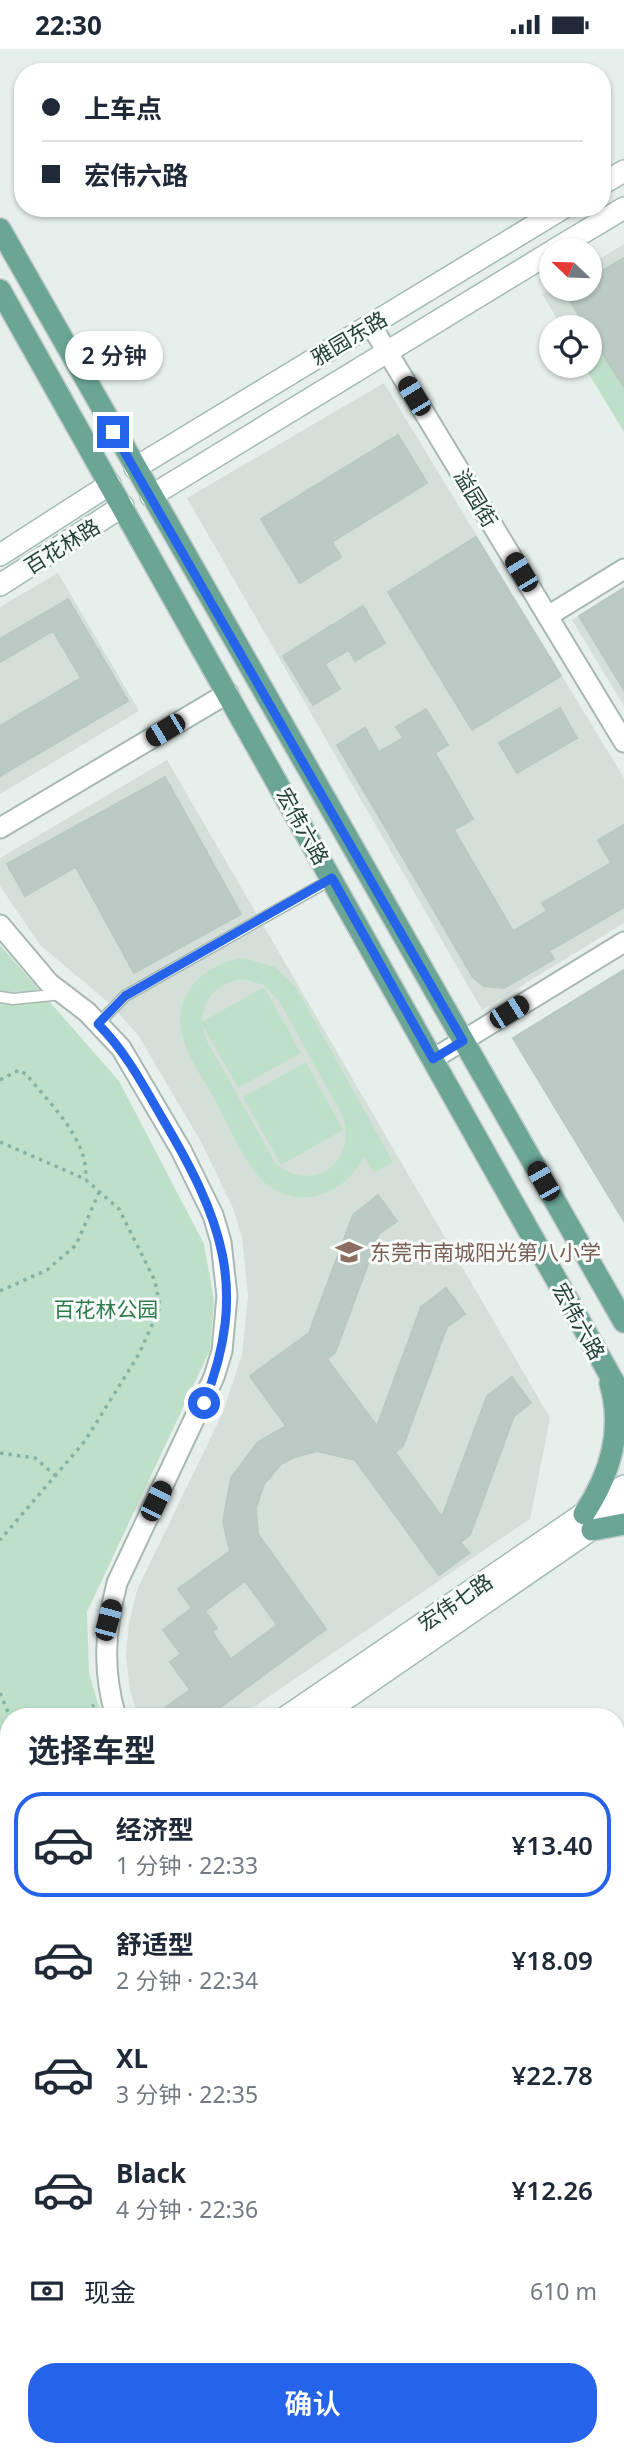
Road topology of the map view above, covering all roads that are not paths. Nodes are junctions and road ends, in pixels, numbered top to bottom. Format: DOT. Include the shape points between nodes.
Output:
graph roads {
  1 [pos="548,217"];
  2 [pos="609,217"];
  3 [pos="0,229"];
  4 [pos="574,238"];
  5 [pos="539,260"];
  6 [pos="0,290"];
  7 [pos="371,325"];
  8 [pos="387,352"];
  9 [pos="135,468"];
  10 [pos="110,484"];
  11 [pos="151,496"];
  12 [pos="123,506"];
  13 [pos="0,555"];
  14 [pos="624,569"];
  15 [pos="0,585"];
  16 [pos="548,616"];
  17 [pos="228,693"];
  18 [pos="624,742"];
  19 [pos="0,828"];
  20 [pos="332,878"];
  21 [pos="0,925"];
  22 [pos="624,942"];
  23 [pos="63,994"];
  24 [pos="0,997"];
  25 [pos="98,1024"];
  26 [pos="463,1041"];
  27 [pos="433,1059"];
  28 [pos="624,1322"];
  29 [pos="605,1368"];
  30 [pos="624,1400"];
  31 [pos="624,1486"];
  32 [pos="624,1507"];
  33 [pos="588,1522"];
  34 [pos="624,1524"];
  35 [pos="113,1708"];
  36 [pos="300,1708"];
  37 [pos="331,1708"];
  1 -- 7 [label="street, 雅园东路"];
  2 -- 4 [label="street, 雅园东路"];
  3 -- 9 [label="main road, 宏伟六路"];
  5 -- 8 [label="street, 雅园东路"];
  6 -- 10 [label="main road, 宏伟六路"];
  7 -- 8 [label="street, 溢园街"];
  7 -- 9 [label="street, 雅园东路"];
  8 -- 11 [label="street, 雅园东路"];
  8 -- 16 [label="street, 溢园街"];
  9 -- 11 [label="main road, 宏伟六路"];
  10 -- 12 [label="main road, 宏伟六路"];
  10 -- 13 [label="street, 百花林路"];
  11 -- 26 [label="main road, 宏伟六路"];
  12 -- 15 [label="street, 百花林路"];
  12 -- 17 [label="main road, 宏伟六路"];
  14 -- 16 [label="street"];
  16 -- 18 [label="street, 溢园街"];
  17 -- 19 [label="street"];
  17 -- 20 [label="main road, 宏伟六路"];
  20 -- 25 [label="lane" via="125,996"];
  20 -- 27 [label="main road, 宏伟六路"];
  21 -- 23 [label="street" via="48,983"];
  22 -- 26 [label="street"];
  23 -- 24 [label="lane"];
  23 -- 25 [label="street"];
  25 -- 35 [label="street" via="121,1048 214,1215 227,1296 222,1351 214,1377 117,1583 105,1657"];
  26 -- 27 [label="street"];
  26 -- 28 [label="main road, 宏伟六路"];
  27 -- 29 [label="main road, 宏伟六路"];
  29 -- 30 [label="main road, 宏伟六路"];
  29 -- 33 [label="main road" via="614,1398 614,1439"];
  31 -- 33 [label="street, 宏伟七路"];
  32 -- 33 [label="street, 宏伟七路"];
  33 -- 34 [label="main road"];
  33 -- 36 [label="street, 宏伟七路"];
  33 -- 37 [label="street, 宏伟七路"];
}
